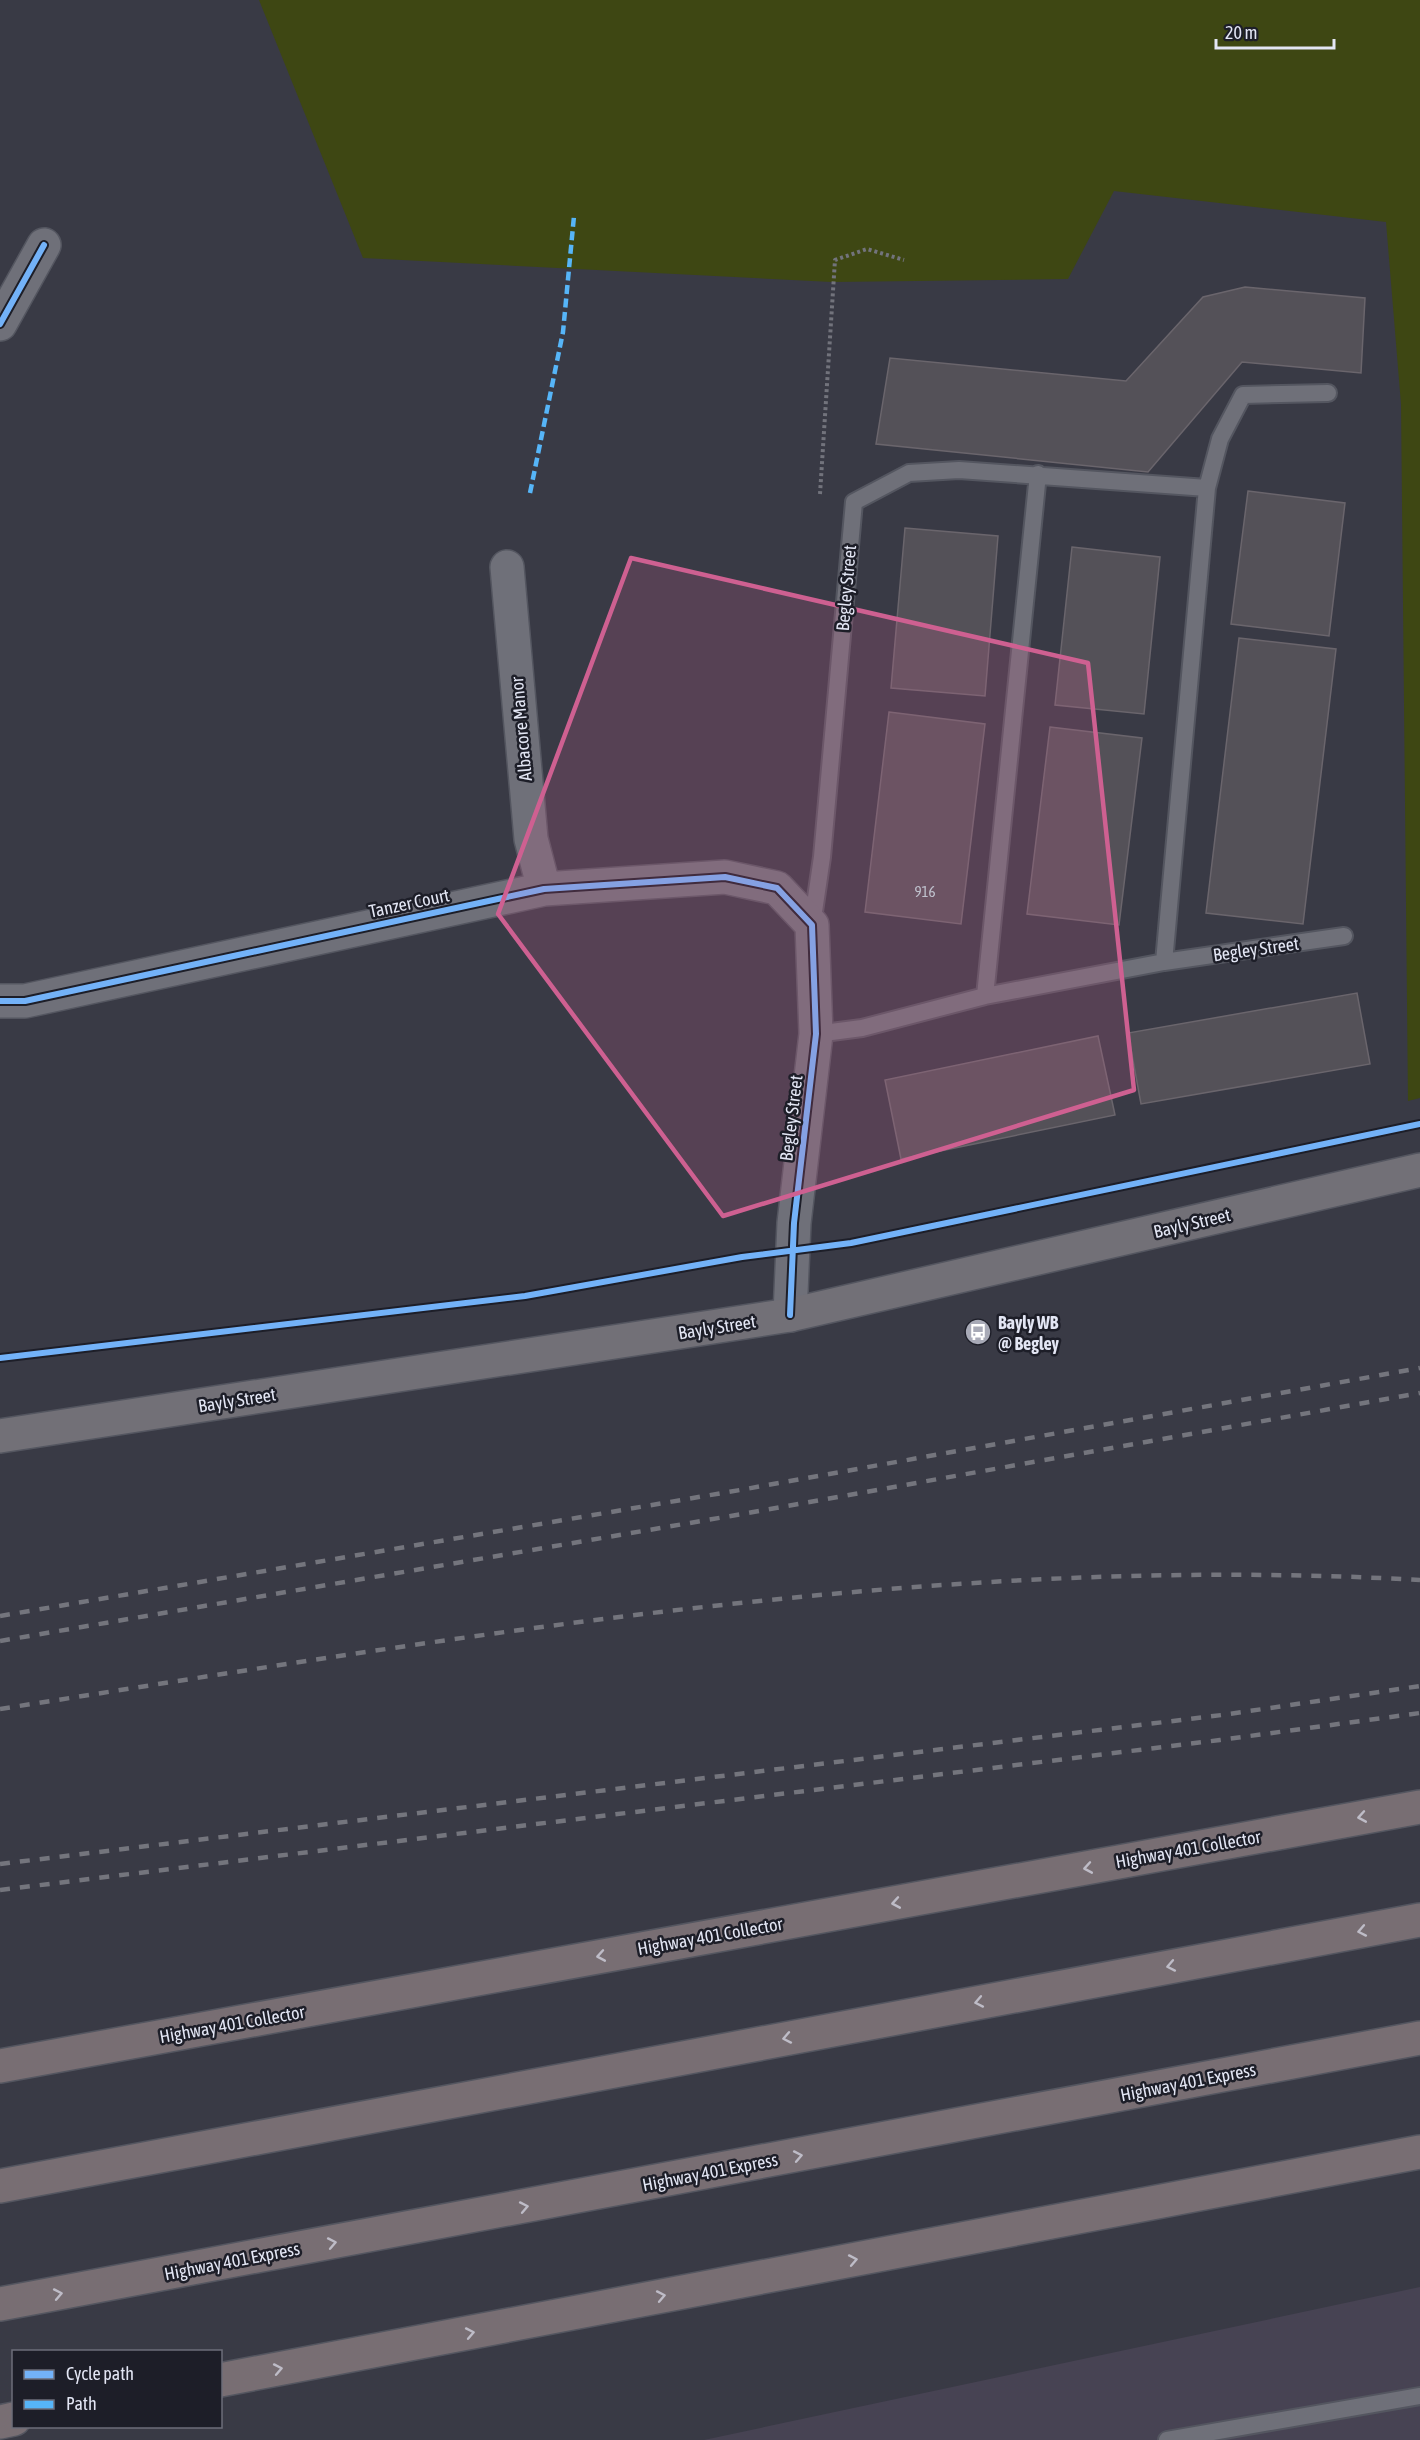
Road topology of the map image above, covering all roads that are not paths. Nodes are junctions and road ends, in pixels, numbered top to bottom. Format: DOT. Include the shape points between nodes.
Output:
graph roads {
  1 [pos="44,245"];
  2 [pos="0,324"];
  3 [pos="1328,393"];
  4 [pos="1038,474"];
  5 [pos="1208,488"];
  6 [pos="507,567"];
  7 [pos="544,889"];
  8 [pos="812,925"];
  9 [pos="1344,936"];
  10 [pos="1164,962"];
  11 [pos="985,996"];
  12 [pos="0,1001"];
  13 [pos="816,1034"];
  14 [pos="1420,1170"];
  15 [pos="790,1315"];
  16 [pos="2,1437"];
  17 [pos="1420,1807"];
  18 [pos="1420,1920"];
  19 [pos="1420,2038"];
  20 [pos="0,2066"];
  21 [pos="1420,2152"];
  22 [pos="0,2186"];
  23 [pos="0,2304"];
  24 [pos="222,2380"];
  25 [pos="1420,2396"];
  26 [pos="1167,2440"];
  1 -- 2 [label="street"];
  3 -- 5 [label="lane" via="1243,396 1220,439"];
  4 -- 5 [label="lane, Begley Street"];
  4 -- 8 [label="lane, Begley Street" via="959,470 909,473 854,502 822,857"];
  4 -- 11 [label="lane"];
  5 -- 10 [label="lane"];
  6 -- 7 [label="street, Albacore Manor" via="531,839"];
  7 -- 8 [label="street, Tanzer Court" via="725,877 777,888"];
  7 -- 12 [label="street, Tanzer Court" via="26,1001"];
  8 -- 13 [label="street, Begley Street"];
  9 -- 10 [label="lane, Begley Street"];
  10 -- 11 [label="lane, Begley Street"];
  11 -- 13 [label="lane, Begley Street" via="862,1029"];
  13 -- 15 [label="street, Begley Street" via="794,1223"];
  14 -- 15 [label="main road, Bayly Street"];
  15 -- 16 [label="main road, Bayly Street"];
  17 -- 20 [label="highway, Highway 401 Collector, one-way"];
  18 -- 22 [label="highway, one-way"];
  23 -- 19 [label="highway, Highway 401 Express, one-way"];
  24 -- 21 [label="highway, one-way"];
  25 -- 26 [label="lane"];
}
